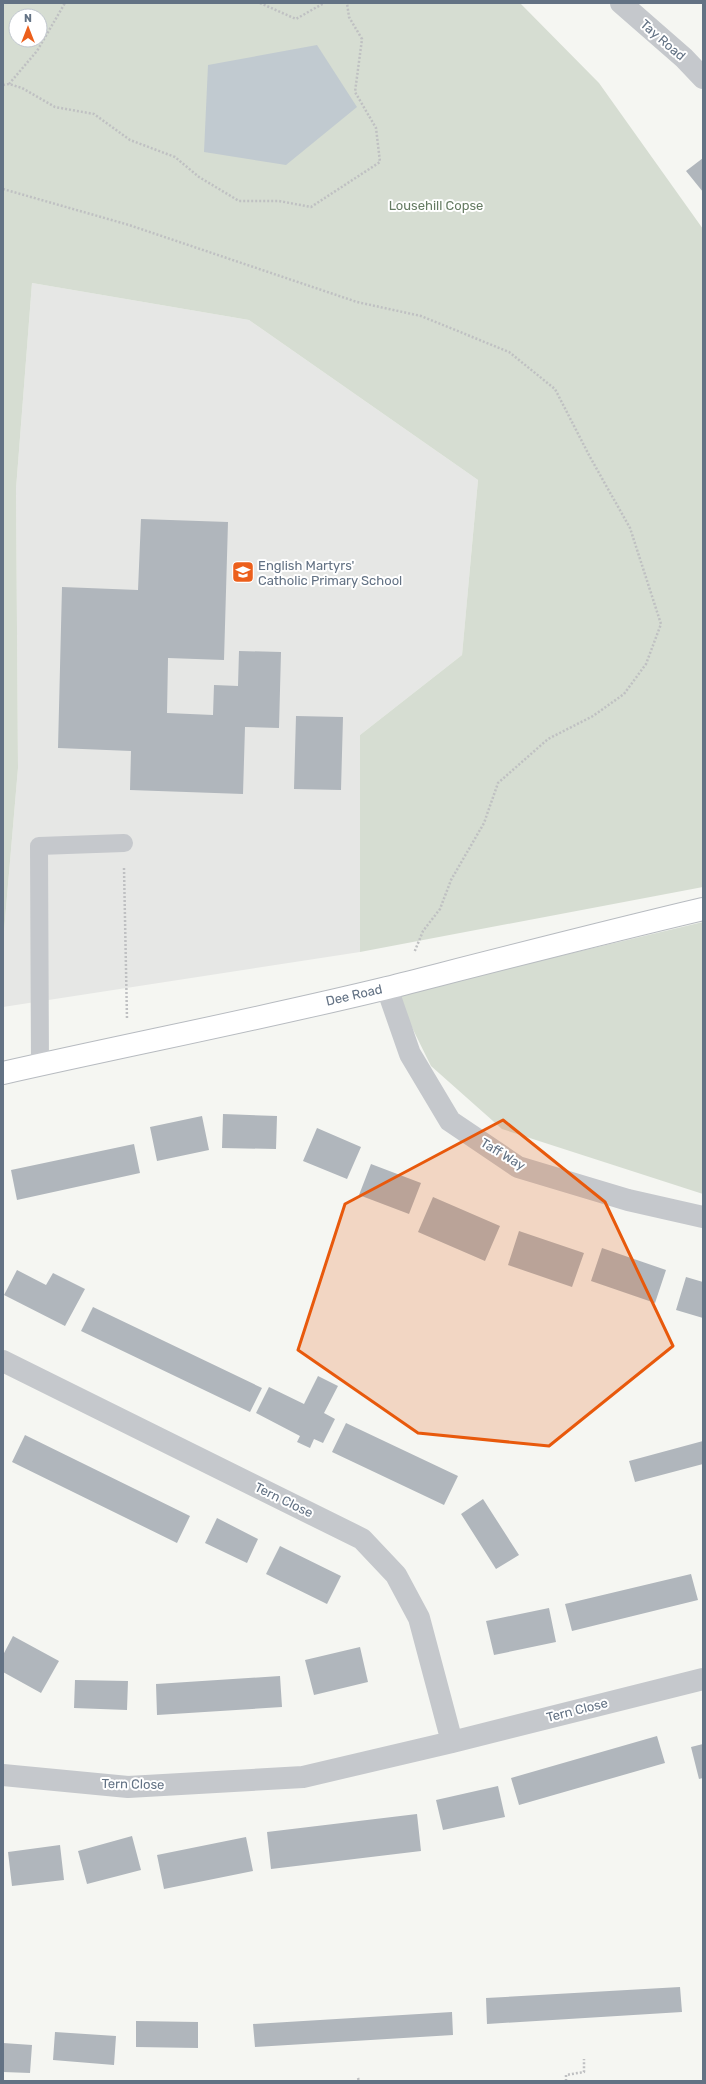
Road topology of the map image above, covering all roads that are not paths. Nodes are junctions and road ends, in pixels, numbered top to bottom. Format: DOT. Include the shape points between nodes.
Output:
graph roads {
  1 [pos="621,3"];
  2 [pos="703,78"];
  3 [pos="124,843"];
  4 [pos="703,910"];
  5 [pos="387,988"];
  6 [pos="40,1065"];
  7 [pos="3,1073"];
  8 [pos="703,1217"];
  9 [pos="3,1361"];
  10 [pos="703,1679"];
  11 [pos="452,1742"];
  12 [pos="3,1775"];
  1 -- 2 [label="street, Tay Road"];
  3 -- 6 [label="lane" via="39,846"];
  4 -- 5 [label="street, Dee Road" via="571,940"];
  5 -- 6 [label="street, Dee Road"];
  5 -- 8 [label="street, Taff Way" via="410,1054 450,1121 518,1167 628,1200"];
  6 -- 7 [label="street, Dee Road"];
  9 -- 11 [label="street, Tern Close" via="362,1539 396,1574 419,1618"];
  10 -- 11 [label="street, Tern Close"];
  11 -- 12 [label="street, Tern Close" via="303,1777 128,1787"];
}
